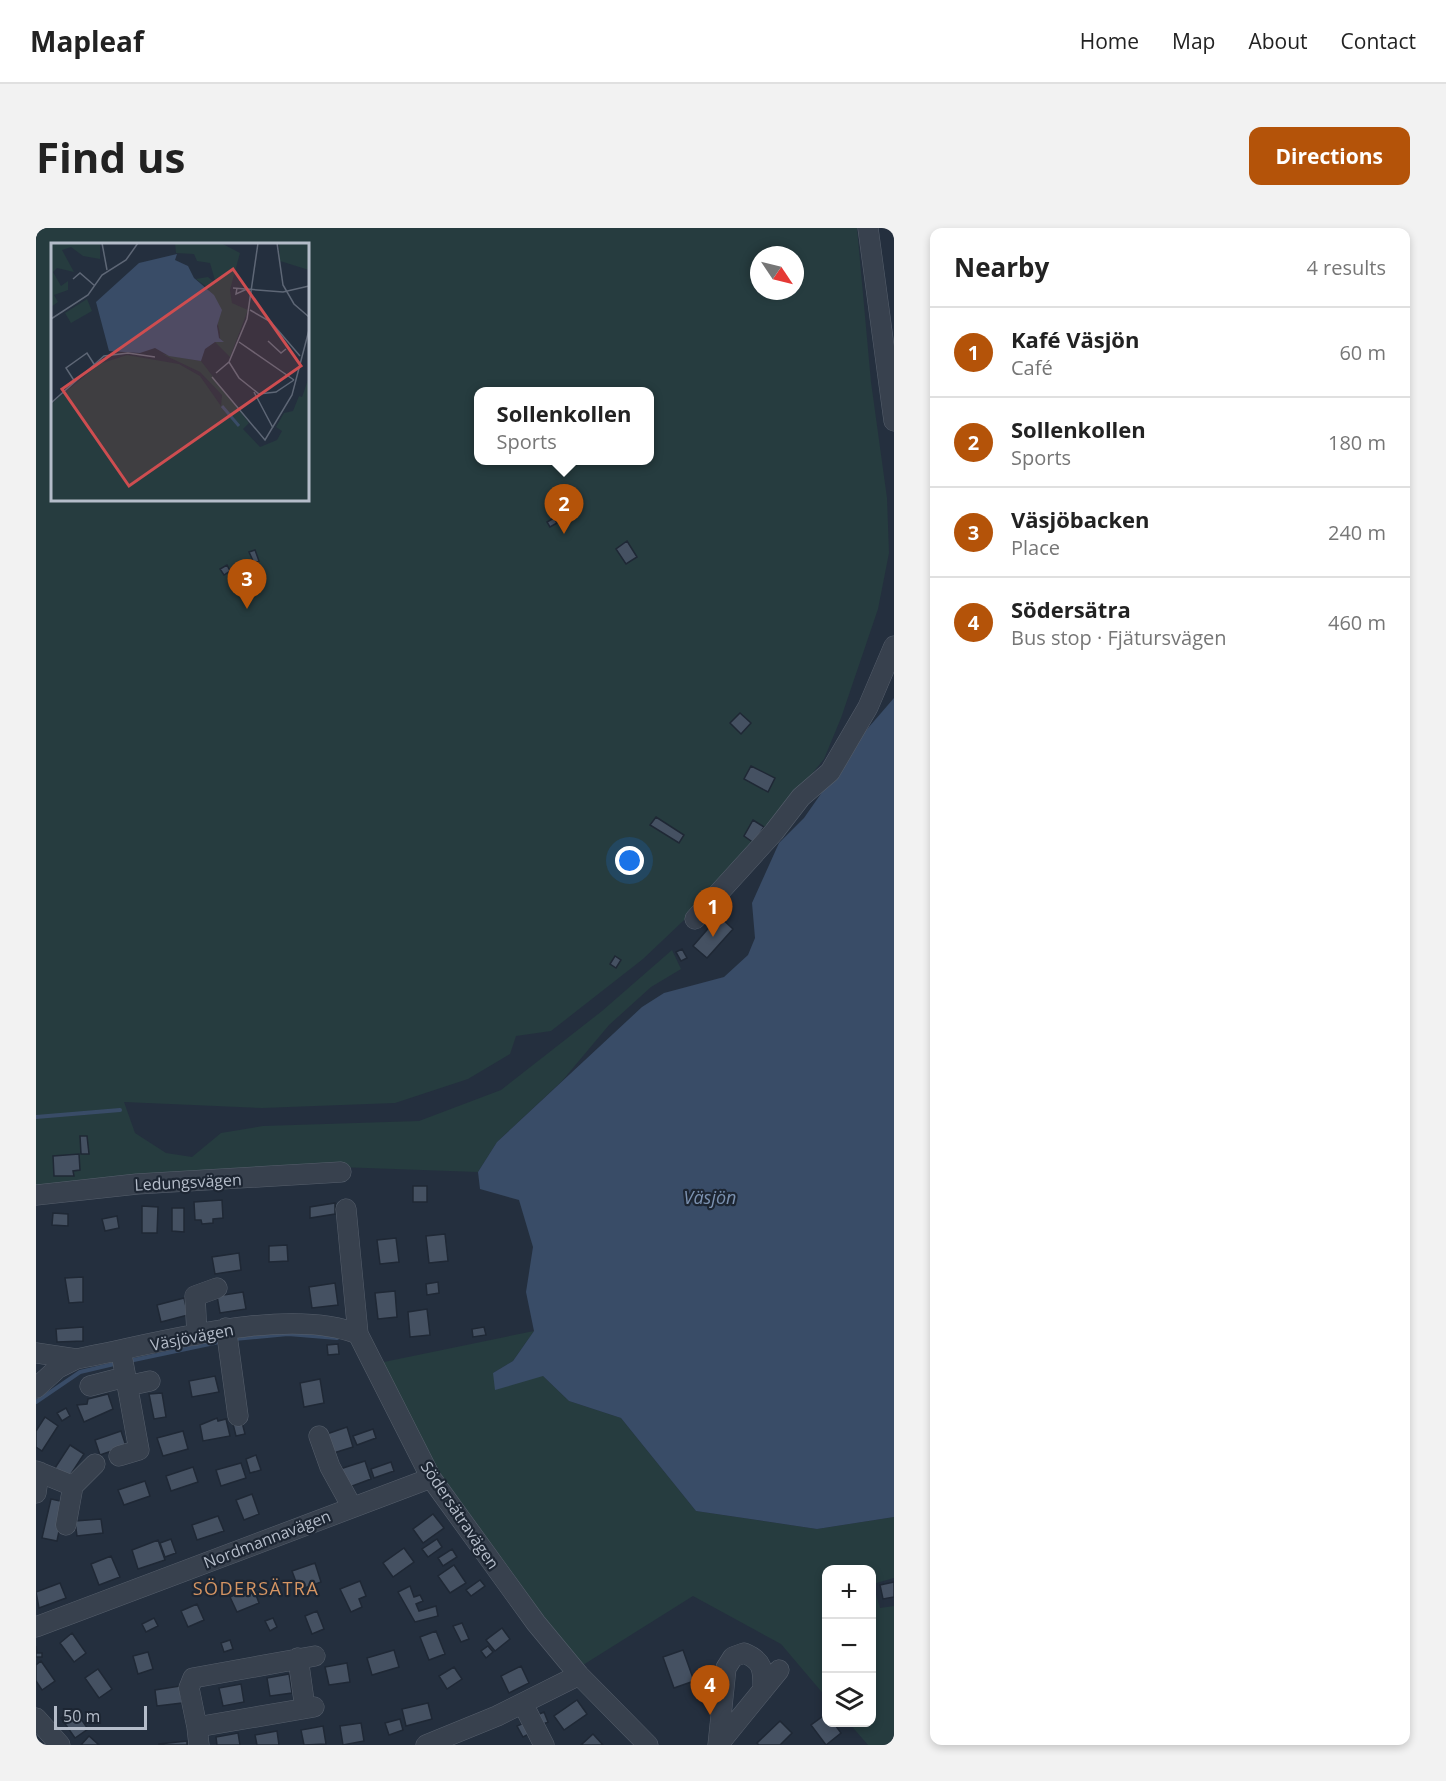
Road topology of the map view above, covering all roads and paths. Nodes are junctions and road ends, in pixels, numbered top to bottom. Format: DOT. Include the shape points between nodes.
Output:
graph roads {
  1 [pos="868,228"];
  2 [pos="888,337"];
  3 [pos="894,421"];
  4 [pos="894,646"];
  5 [pos="694,919"];
  6 [pos="340,1172"];
  7 [pos="36,1195"];
  8 [pos="346,1209"];
  9 [pos="217,1288"];
  10 [pos="226,1328"];
  11 [pos="358,1334"];
  12 [pos="197,1335"];
  13 [pos="121,1351"];
  14 [pos="36,1353"];
  15 [pos="76,1359"];
  16 [pos="150,1381"];
  17 [pos="126,1382"];
  18 [pos="90,1386"];
  19 [pos="36,1388"];
  20 [pos="238,1416"];
  21 [pos="319,1436"];
  22 [pos="119,1456"];
  23 [pos="95,1464"];
  24 [pos="38,1472"];
  25 [pos="431,1478"];
  26 [pos="73,1486"];
  27 [pos="36,1493"];
  28 [pos="352,1508"];
  29 [pos="66,1525"];
  30 [pos="36,1627"];
  31 [pos="779,1670"];
  32 [pos="579,1675"];
  33 [pos="763,1690"];
  34 [pos="523,1704"];
  35 [pos="36,1718"];
  36 [pos="198,1736"];
  37 [pos="60,1745"];
  38 [pos="426,1745"];
  39 [pos="544,1745"];
  40 [pos="648,1745"];
  41 [pos="718,1745"];
  1 -- 2 [label="street"];
  2 -- 3 [label="street"];
  4 -- 5 [label="street" via="842,755"];
  6 -- 7 [label="street, Ledungsvägen" via="137,1184"];
  8 -- 11 [label="street, Södersätravägen"];
  9 -- 12 [label="street" via="195,1296"];
  10 -- 11 [label="street, Väsjövägen" via="329,1326"];
  10 -- 12 [label="street, Väsjövägen"];
  10 -- 20 [label="street"];
  11 -- 25 [label="street, Södersätravägen"];
  12 -- 13 [label="street, Väsjövägen"];
  13 -- 15 [label="street, Väsjövägen"];
  13 -- 17 [label="street"];
  14 -- 15 [label="street"];
  15 -- 19 [label="street, Väsjövägen" via="58,1368"];
  16 -- 17 [label="street"];
  17 -- 18 [label="street"];
  17 -- 22 [label="street" via="139,1450"];
  21 -- 28 [label="street"];
  23 -- 26 [label="street"];
  24 -- 26 [label="street"];
  24 -- 27 [label="street"];
  25 -- 28 [label="street, Nordmannavägen"];
  25 -- 32 [label="street, Södersätravägen" via="536,1623"];
  26 -- 29 [label="street"];
  28 -- 30 [label="street, Nordmannavägen"];
  31 -- 33 [label="street"];
  32 -- 34 [label="street"];
  32 -- 40 [label="street, Södersätravägen"];
  33 -- 41 [label="street"];
  33 -- 41 [label="street" via="763,1668 757,1658 744,1653 733,1657 726,1668"];
  34 -- 38 [label="street"];
  34 -- 39 [label="street"];
  35 -- 37 [label="street"];
  36 -- 36 [label="street" via="189,1688 193,1678 306,1657 309,1708"];
}
